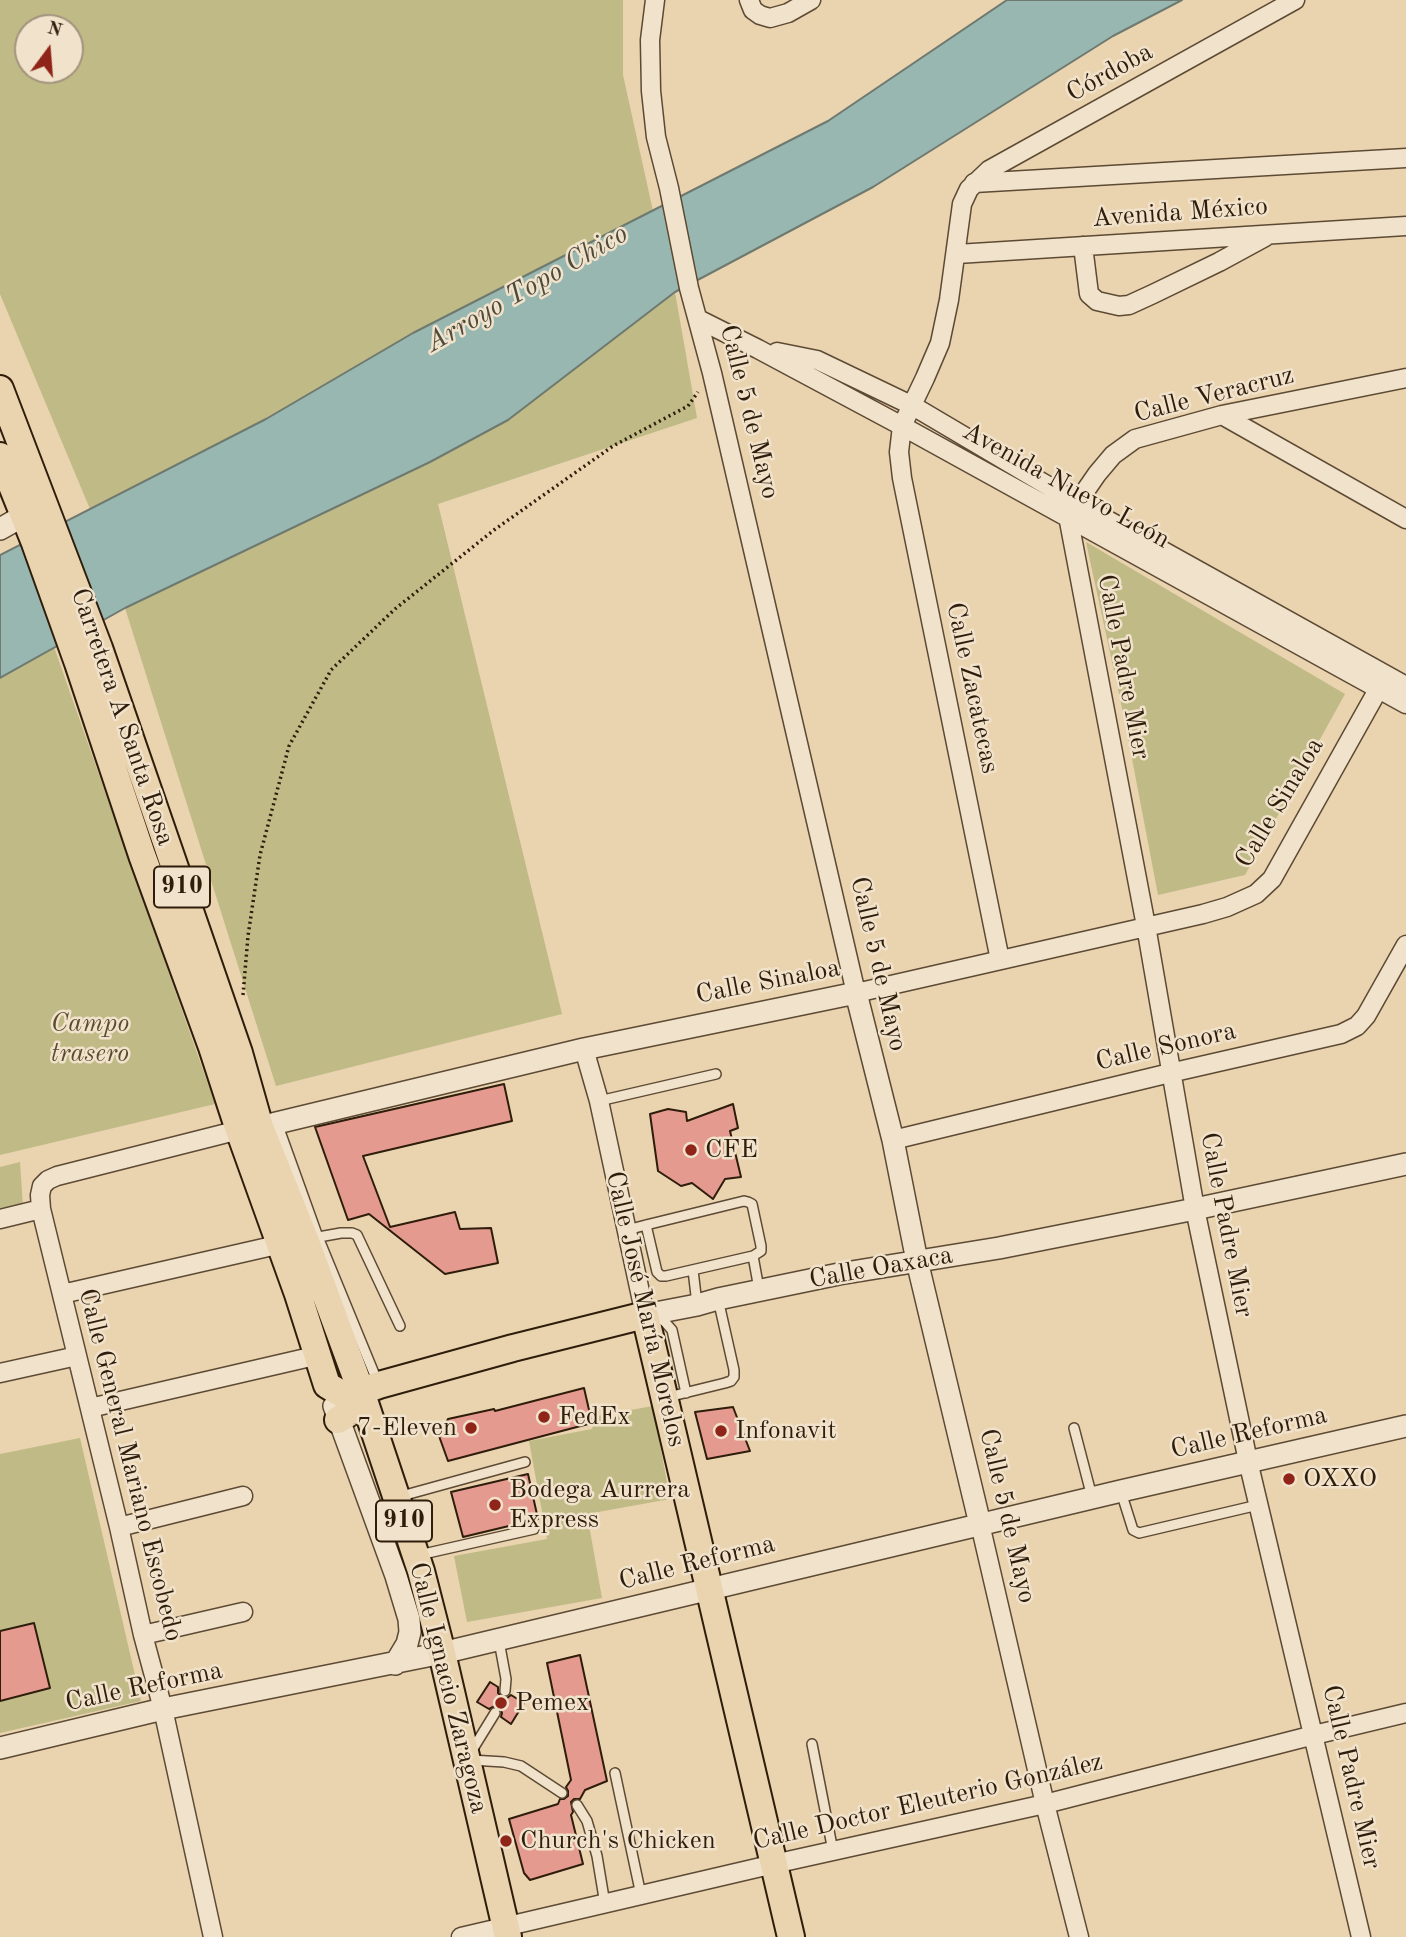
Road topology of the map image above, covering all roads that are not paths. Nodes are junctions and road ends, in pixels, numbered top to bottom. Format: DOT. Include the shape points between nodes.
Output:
graph roads {
  1 [pos="655,0"];
  2 [pos="750,0"];
  3 [pos="811,0"];
  4 [pos="1295,0"];
  5 [pos="1406,158"];
  6 [pos="974,183"];
  7 [pos="1406,226"];
  8 [pos="1272,233"];
  9 [pos="1083,246"];
  10 [pos="957,254"];
  11 [pos="698,319"];
  12 [pos="758,349"];
  13 [pos="1406,377"];
  14 [pos="0,389"];
  15 [pos="913,406"];
  16 [pos="1222,415"];
  17 [pos="902,426"];
  18 [pos="0,456"];
  19 [pos="1073,510"];
  20 [pos="23,516"];
  21 [pos="1406,519"];
  22 [pos="0,529"];
  23 [pos="46,537"];
  24 [pos="1384,683"];
  25 [pos="1406,704"];
  26 [pos="1146,926"];
  27 [pos="1406,944"];
  28 [pos="1000,960"];
  29 [pos="856,993"];
  30 [pos="820,1000"];
  31 [pos="863,1024"];
  32 [pos="584,1049"];
  33 [pos="1170,1073"];
  34 [pos="716,1074"];
  35 [pos="599,1101"];
  36 [pos="259,1127"];
  37 [pos="893,1140"];
  38 [pos="1406,1164"];
  39 [pos="41,1209"];
  40 [pos="1195,1209"];
  41 [pos="0,1219"];
  42 [pos="646,1225"];
  43 [pos="627,1230"];
  44 [pos="301,1240"];
  45 [pos="753,1256"];
  46 [pos="917,1261"];
  47 [pos="692,1270"];
  48 [pos="759,1291"];
  49 [pos="62,1294"];
  50 [pos="708,1302"];
  51 [pos="645,1315"];
  52 [pos="400,1326"];
  53 [pos="318,1355"];
  54 [pos="77,1356"];
  55 [pos="0,1373"];
  56 [pos="327,1385"];
  57 [pos="369,1395"];
  58 [pos="676,1395"];
  59 [pos="90,1408"];
  60 [pos="338,1420"];
  61 [pos="1406,1426"];
  62 [pos="1074,1428"];
  63 [pos="1248,1461"];
  64 [pos="525,1462"];
  65 [pos="1121,1491"];
  66 [pos="243,1496"];
  67 [pos="396,1497"];
  68 [pos="1092,1498"];
  69 [pos="1258,1505"];
  70 [pos="980,1524"];
  71 [pos="119,1527"];
  72 [pos="534,1529"];
  73 [pos="416,1556"];
  74 [pos="709,1588"];
  75 [pos="243,1612"];
  76 [pos="143,1635"];
  77 [pos="498,1640"];
  78 [pos="442,1653"];
  79 [pos="396,1664"];
  80 [pos="505,1691"];
  81 [pos="163,1709"];
  82 [pos="495,1713"];
  83 [pos="1406,1713"];
  84 [pos="1314,1735"];
  85 [pos="812,1744"];
  86 [pos="0,1748"];
  87 [pos="466,1759"];
  88 [pos="615,1773"];
  89 [pos="562,1793"];
  90 [pos="1045,1804"];
  91 [pos="577,1805"];
  92 [pos="833,1851"];
  93 [pos="774,1864"];
  94 [pos="641,1895"];
  95 [pos="605,1904"];
  96 [pos="506,1932"];
  97 [pos="213,1937"];
  98 [pos="461,1937"];
  99 [pos="791,1937"];
  100 [pos="1079,1937"];
  101 [pos="1361,1937"];
  1 -- 11 [label="street, Calle 5 de Mayo" via="650,40 656,137"];
  2 -- 3 [label="street" via="753,10 770,18"];
  4 -- 6 [label="street, Córdoba" via="1013,156"];
  5 -- 6 [label="street, Avenida México"];
  6 -- 10 [label="street, Córdoba" via="962,204"];
  7 -- 8 [label="street, Avenida México"];
  8 -- 9 [label="street, Avenida México"];
  8 -- 9 [label="street" via="1153,294 1119,306 1097,301 1089,294"];
  9 -- 10 [label="street, Avenida México"];
  10 -- 15 [label="street" via="940,343"];
  11 -- 12 [label="street, Avenida Nuevo León"];
  11 -- 29 [label="street, Calle 5 de Mayo"];
  12 -- 15 [label="street" via="817,360"];
  12 -- 17 [label="street, Avenida Nuevo León"];
  13 -- 16 [label="street, Calle Veracruz"];
  14 -- 23 [label="main road, Carretera A Santa Rosa / 910"];
  15 -- 17 [label="street"];
  15 -- 19 [label="street"];
  16 -- 19 [label="street, Calle Veracruz" via="1135,439 1113,455"];
  16 -- 21 [label="street"];
  17 -- 19 [label="street, Avenida Nuevo León"];
  17 -- 28 [label="street, Calle Zacatecas" via="902,478"];
  18 -- 20 [label="main road, Carretera A Santa Rosa / 910"];
  19 -- 24 [label="street, Avenida Nuevo León"];
  19 -- 26 [label="street, Calle Padre Mier"];
  20 -- 22 [label="street"];
  20 -- 23 [label="main road, Carretera A Santa Rosa / 910"];
  23 -- 36 [label="main road, Carretera A Santa Rosa / 910" via="89,656 142,855 212,1047"];
  24 -- 25 [label="street, Avenida Nuevo León"];
  24 -- 26 [label="street, Calle Sinaloa" via="1267,885 1227,907"];
  26 -- 28 [label="street, Calle Sinaloa"];
  26 -- 33 [label="street, Calle Padre Mier"];
  27 -- 33 [label="street, Calle Sonora" via="1357,1026 1341,1034"];
  28 -- 29 [label="street, Calle Sinaloa"];
  29 -- 30 [label="street, Calle Sinaloa"];
  29 -- 31 [label="street, Calle 5 de Mayo"];
  30 -- 31 [label="street" via="847,1006"];
  30 -- 32 [label="street, Calle Sinaloa"];
  31 -- 37 [label="street, Calle 5 de Mayo"];
  32 -- 35 [label="street, Calle José María Morelos"];
  32 -- 36 [label="street, Calle Sinaloa"];
  33 -- 37 [label="street, Calle Sonora"];
  33 -- 40 [label="street, Calle Padre Mier"];
  34 -- 35 [label="lane"];
  35 -- 43 [label="street, Calle José María Morelos"];
  36 -- 39 [label="street" via="57,1176 42,1186"];
  36 -- 44 [label="main road, 910"];
  36 -- 44 [label="lane"];
  37 -- 46 [label="street, Calle 5 de Mayo"];
  38 -- 40 [label="street, Calle Oaxaca"];
  39 -- 41 [label="street"];
  39 -- 49 [label="street, Calle General Mariano Escobedo"];
  40 -- 46 [label="street, Calle Oaxaca"];
  40 -- 63 [label="street, Calle Padre Mier"];
  42 -- 43 [label="lane"];
  42 -- 45 [label="lane" via="748,1202 761,1246"];
  42 -- 47 [label="lane" via="661,1276"];
  43 -- 51 [label="street, Calle José María Morelos"];
  44 -- 49 [label="street"];
  44 -- 52 [label="lane" via="357,1235"];
  44 -- 53 [label="main road, Calle Ignacio Zaragoza / 910"];
  44 -- 57 [label="main road, Calle Ignacio Zaragoza / 910"];
  45 -- 47 [label="lane"];
  45 -- 48 [label="lane"];
  46 -- 48 [label="street, Calle Oaxaca"];
  46 -- 70 [label="street, Calle 5 de Mayo"];
  47 -- 50 [label="lane"];
  48 -- 50 [label="street, Calle Oaxaca"];
  49 -- 54 [label="street, Calle General Mariano Escobedo"];
  50 -- 51 [label="street, Calle Oaxaca"];
  50 -- 58 [label="lane" via="734,1377"];
  51 -- 57 [label="main road, Calle Oaxaca" via="513,1348"];
  51 -- 58 [label="main road, Calle José María Morelos"];
  53 -- 56 [label="main road, Calle Ignacio Zaragoza / 910"];
  53 -- 59 [label="street"];
  54 -- 55 [label="street"];
  54 -- 59 [label="street, Calle General Mariano Escobedo"];
  56 -- 57 [label="main road" via="345,1396"];
  56 -- 60 [label="street, Calle Ignacio Zaragoza / 910"];
  57 -- 60 [label="main road, Calle Oaxaca"];
  57 -- 67 [label="main road, Calle Ignacio Zaragoza / 910"];
  58 -- 74 [label="main road, Calle José María Morelos"];
  59 -- 71 [label="street, Calle General Mariano Escobedo"];
  60 -- 79 [label="street, Calle Ignacio Zaragoza / 910" via="409,1619 407,1644"];
  61 -- 63 [label="street, Calle Reforma"];
  62 -- 68 [label="lane"];
  63 -- 65 [label="street, Calle Reforma"];
  63 -- 69 [label="street, Calle Padre Mier"];
  64 -- 67 [label="lane"];
  65 -- 68 [label="street, Calle Reforma"];
  65 -- 69 [label="lane" via="1133,1530 1139,1532"];
  66 -- 71 [label="street"];
  67 -- 73 [label="main road, Calle Ignacio Zaragoza / 910"];
  68 -- 70 [label="street, Calle Reforma"];
  69 -- 84 [label="street, Calle Padre Mier"];
  70 -- 74 [label="street, Calle Reforma"];
  70 -- 90 [label="street, Calle 5 de Mayo"];
  71 -- 76 [label="street, Calle General Mariano Escobedo"];
  72 -- 73 [label="lane"];
  73 -- 78 [label="main road, Calle Ignacio Zaragoza / 910"];
  74 -- 77 [label="street, Calle Reforma"];
  74 -- 93 [label="main road, Calle José María Morelos"];
  75 -- 76 [label="street"];
  76 -- 81 [label="street, Calle General Mariano Escobedo"];
  77 -- 78 [label="street, Calle Reforma"];
  77 -- 80 [label="lane"];
  78 -- 79 [label="street, Calle Reforma"];
  78 -- 87 [label="main road, Calle Ignacio Zaragoza"];
  79 -- 81 [label="street, Calle Reforma"];
  81 -- 86 [label="street, Calle Reforma"];
  81 -- 97 [label="street, Calle General Mariano Escobedo"];
  82 -- 87 [label="lane"];
  83 -- 84 [label="street, Calle Doctor Eleuterio González"];
  84 -- 90 [label="street, Calle Doctor Eleuterio González"];
  84 -- 101 [label="street, Calle Padre Mier"];
  85 -- 92 [label="lane"];
  87 -- 89 [label="lane" via="521,1766"];
  87 -- 96 [label="main road, Calle Ignacio Zaragoza"];
  88 -- 94 [label="lane"];
  90 -- 92 [label="street, Calle Doctor Eleuterio González"];
  90 -- 100 [label="street, Calle 5 de Mayo"];
  91 -- 95 [label="lane" via="597,1856"];
  92 -- 93 [label="street, Calle Doctor Eleuterio González"];
  93 -- 94 [label="street, Calle Doctor Eleuterio González"];
  93 -- 99 [label="main road, Calle José María Morelos"];
  94 -- 95 [label="street, Calle Doctor Eleuterio González"];
  95 -- 96 [label="street, Calle Doctor Eleuterio González"];
  96 -- 98 [label="street, Calle Doctor Eleuterio González"];
}
